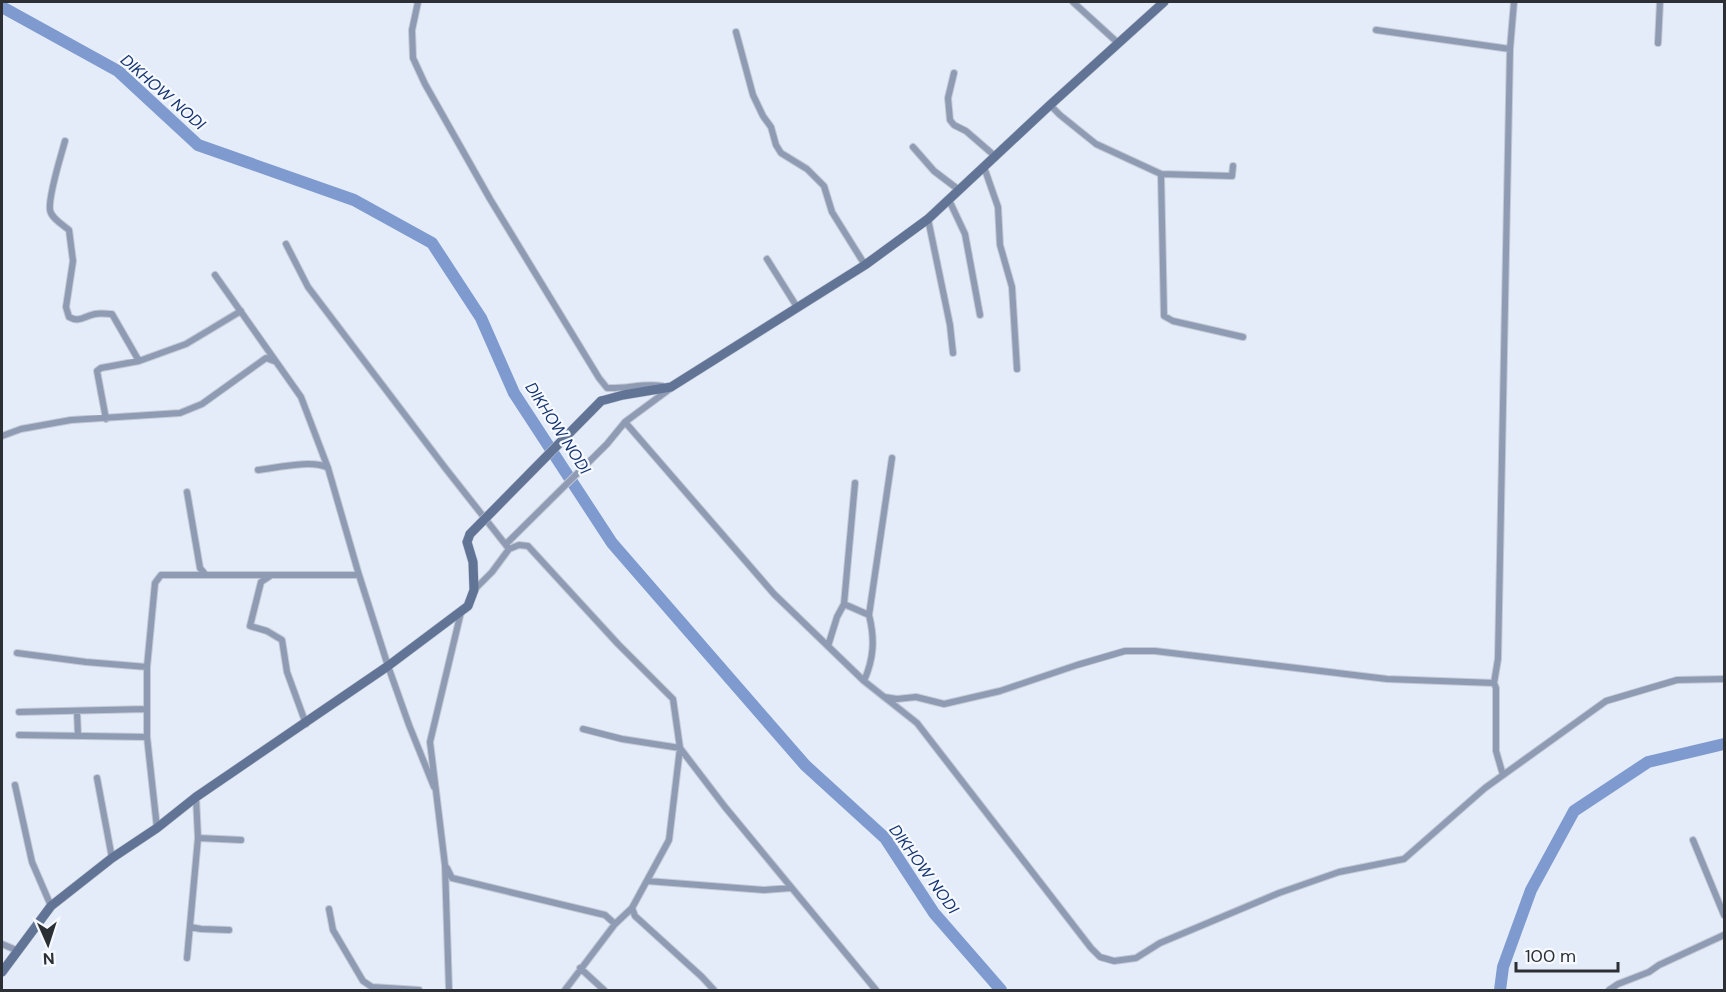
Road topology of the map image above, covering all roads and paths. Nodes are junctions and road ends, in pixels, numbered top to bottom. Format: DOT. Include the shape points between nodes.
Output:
graph roads {
  1 [pos="418,2"];
  2 [pos="1073,2"];
  3 [pos="1164,2"];
  4 [pos="1514,2"];
  5 [pos="1660,2"];
  6 [pos="1376,30"];
  7 [pos="736,32"];
  8 [pos="1118,43"];
  9 [pos="1658,43"];
  10 [pos="1510,50"];
  11 [pos="954,73"];
  12 [pos="1050,105"];
  13 [pos="65,141"];
  14 [pos="913,147"];
  15 [pos="996,156"];
  16 [pos="1233,166"];
  17 [pos="984,167"];
  18 [pos="1161,174"];
  19 [pos="959,190"];
  20 [pos="949,200"];
  21 [pos="928,219"];
  22 [pos="286,244"];
  23 [pos="768,260"];
  24 [pos="865,265"];
  25 [pos="215,275"];
  26 [pos="797,307"];
  27 [pos="241,310"];
  28 [pos="980,315"];
  29 [pos="1243,337"];
  30 [pos="953,353"];
  31 [pos="139,361"];
  32 [pos="274,361"];
  33 [pos="1017,369"];
  34 [pos="671,387"];
  35 [pos="106,420"];
  36 [pos="626,422"];
  37 [pos="2,436"];
  38 [pos="892,458"];
  39 [pos="328,468"];
  40 [pos="258,470"];
  41 [pos="855,483"];
  42 [pos="187,492"];
  43 [pos="507,547"];
  44 [pos="205,574"];
  45 [pos="358,574"];
  46 [pos="271,576"];
  47 [pos="474,590"];
  48 [pos="844,604"];
  49 [pos="462,611"];
  50 [pos="869,615"];
  51 [pos="828,646"];
  52 [pos="17,653"];
  53 [pos="388,666"];
  54 [pos="147,667"];
  55 [pos="1725,679"];
  56 [pos="864,681"];
  57 [pos="1494,683"];
  58 [pos="883,697"];
  59 [pos="147,709"];
  60 [pos="77,711"];
  61 [pos="19,712"];
  62 [pos="306,724"];
  63 [pos="583,729"];
  64 [pos="20,735"];
  65 [pos="78,736"];
  66 [pos="147,737"];
  67 [pos="680,748"];
  68 [pos="1503,775"];
  69 [pos="97,778"];
  70 [pos="15,785"];
  71 [pos="434,787"];
  72 [pos="196,797"];
  73 [pos="158,828"];
  74 [pos="198,838"];
  75 [pos="241,840"];
  76 [pos="1693,840"];
  77 [pos="112,858"];
  78 [pos="445,865"];
  79 [pos="647,881"];
  80 [pos="791,888"];
  81 [pos="51,906"];
  82 [pos="329,909"];
  83 [pos="632,909"];
  84 [pos="1725,915"];
  85 [pos="615,924"];
  86 [pos="190,927"];
  87 [pos="229,930"];
  88 [pos="1725,935"];
  89 [pos="2,944"];
  90 [pos="16,950"];
  91 [pos="187,958"];
  92 [pos="580,968"];
  93 [pos="2,972"];
  94 [pos="419,990"];
  95 [pos="449,990"];
  96 [pos="565,990"];
  97 [pos="604,990"];
  98 [pos="714,990"];
  99 [pos="876,990"];
  100 [pos="1609,990"];
  1 -- 34 [label="street" via="412,30 417,67 490,199 598,378 607,388 648,384"];
  2 -- 8 [label="street"];
  3 -- 8 [label="main road"];
  4 -- 10 [label="street"];
  5 -- 9 [label="street"];
  6 -- 10 [label="street"];
  7 -- 24 [label="street" via="753,95 771,127 776,146 824,186 832,212"];
  8 -- 12 [label="main road"];
  10 -- 57 [label="street" via="1498,659"];
  11 -- 15 [label="street" via="948,98 950,120"];
  12 -- 15 [label="main road"];
  12 -- 18 [label="street" via="1096,144"];
  13 -- 31 [label="street" via="50,211 69,230 69,317 82,320 94,314 112,314"];
  14 -- 19 [label="street" via="934,171"];
  15 -- 17 [label="main road"];
  16 -- 18 [label="street" via="1232,176"];
  17 -- 19 [label="main road"];
  17 -- 33 [label="street" via="998,207 1000,245 1012,287"];
  18 -- 29 [label="street" via="1164,316"];
  19 -- 20 [label="main road"];
  20 -- 21 [label="main road"];
  20 -- 28 [label="street" via="965,234"];
  21 -- 24 [label="main road"];
  21 -- 30 [label="street"];
  22 -- 43 [label="street" via="308,286"];
  23 -- 26 [label="street"];
  24 -- 26 [label="main road"];
  25 -- 27 [label="street"];
  26 -- 34 [label="main road"];
  27 -- 31 [label="street" via="186,344"];
  27 -- 32 [label="street"];
  31 -- 35 [label="street" via="97,371"];
  32 -- 35 [label="street" via="266,358 202,404 180,413"];
  32 -- 39 [label="street" via="301,397"];
  34 -- 36 [label="street"];
  34 -- 47 [label="main road, bridge" via="601,401 470,534 467,542 473,562"];
  35 -- 37 [label="street" via="71,420"];
  36 -- 43 [label="street"];
  36 -- 51 [label="street" via="774,594"];
  38 -- 50 [label="street"];
  39 -- 40 [label="street" via="311,464"];
  39 -- 45 [label="street"];
  41 -- 48 [label="street"];
  42 -- 44 [label="street" via="200,568"];
  43 -- 47 [label="street" via="492,572"];
  43 -- 67 [label="street" via="528,546 673,699"];
  44 -- 46 [label="street"];
  44 -- 54 [label="street" via="161,575 155,583"];
  45 -- 46 [label="street"];
  45 -- 53 [label="street"];
  46 -- 62 [label="street" via="261,582 250,626 282,640 287,672"];
  47 -- 49 [label="main road"];
  48 -- 50 [label="street"];
  48 -- 51 [label="street"];
  49 -- 53 [label="main road"];
  49 -- 71 [label="street" via="430,742"];
  50 -- 56 [label="street" via="874,634 871,666"];
  51 -- 56 [label="street"];
  52 -- 54 [label="street"];
  53 -- 62 [label="main road"];
  53 -- 71 [label="street"];
  54 -- 59 [label="street"];
  55 -- 68 [label="street" via="1677,680 1606,701"];
  56 -- 58 [label="street"];
  57 -- 58 [label="street" via="1387,679 1155,651 1125,651 1000,691 944,704 916,697"];
  57 -- 68 [label="street" via="1496,751"];
  58 -- 68 [label="street" via="917,723 1091,948 1100,957 1114,961 1136,958 1160,943 1289,889 1339,872 1404,859"];
  59 -- 60 [label="street"];
  59 -- 66 [label="street"];
  60 -- 61 [label="street"];
  60 -- 65 [label="street"];
  62 -- 72 [label="main road"];
  63 -- 67 [label="street"];
  64 -- 65 [label="street"];
  65 -- 66 [label="street"];
  66 -- 73 [label="street"];
  67 -- 79 [label="street" via="669,840"];
  67 -- 80 [label="street"];
  69 -- 77 [label="street"];
  70 -- 81 [label="street" via="32,862"];
  71 -- 78 [label="street"];
  72 -- 73 [label="main road"];
  72 -- 74 [label="street"];
  73 -- 77 [label="main road"];
  74 -- 75 [label="street"];
  74 -- 86 [label="street"];
  76 -- 84 [label="street"];
  77 -- 81 [label="main road"];
  78 -- 85 [label="street" via="452,878 605,915"];
  78 -- 95 [label="street"];
  79 -- 80 [label="street" via="764,890"];
  79 -- 83 [label="street"];
  80 -- 99 [label="street"];
  81 -- 90 [label="main road"];
  82 -- 94 [label="street" via="333,930 363,981 372,987"];
  83 -- 85 [label="street"];
  83 -- 98 [label="street"];
  85 -- 92 [label="street"];
  86 -- 87 [label="street"];
  86 -- 91 [label="street"];
  88 -- 100 [label="street"];
  89 -- 90 [label="street"];
  90 -- 93 [label="main road"];
  92 -- 96 [label="street"];
  92 -- 97 [label="street"];
}
